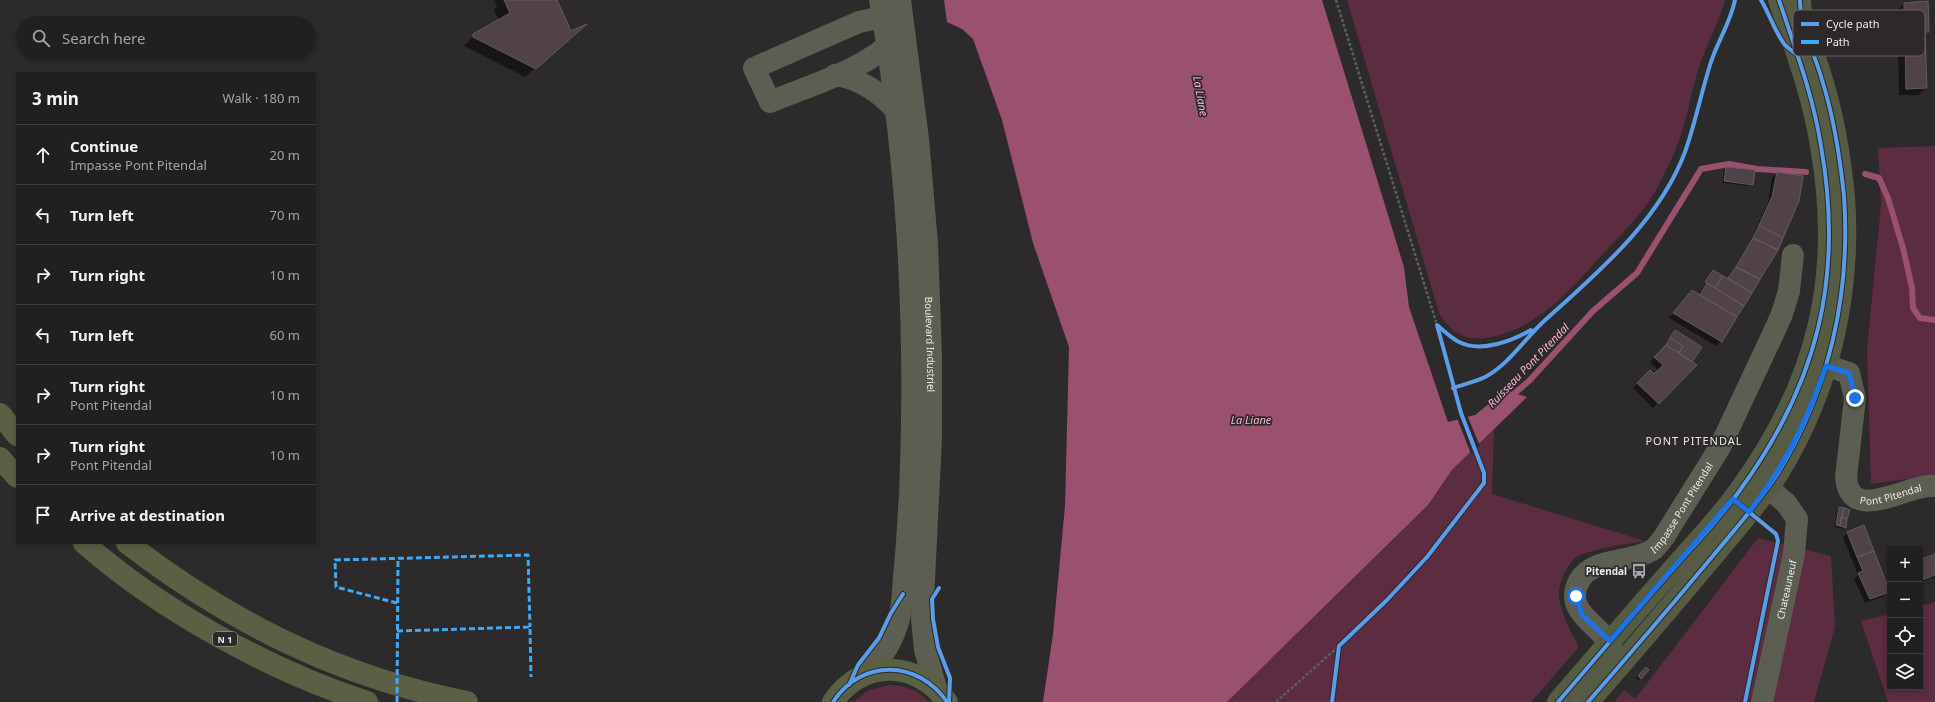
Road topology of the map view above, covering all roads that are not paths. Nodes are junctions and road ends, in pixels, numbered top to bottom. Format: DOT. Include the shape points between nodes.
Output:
graph roads {
  1 [pos="1779,0"];
  2 [pos="1800,0"];
  3 [pos="1801,10"];
  4 [pos="894,12"];
  5 [pos="1793,42"];
  6 [pos="887,47"];
  7 [pos="1798,56"];
  8 [pos="1814,56"];
  9 [pos="835,75"];
  10 [pos="895,109"];
  11 [pos="1793,255"];
  12 [pos="1826,366"];
  13 [pos="0,414"];
  14 [pos="16,434"];
  15 [pos="0,458"];
  16 [pos="16,476"];
  17 [pos="1935,486"];
  18 [pos="1768,488"];
  19 [pos="128,544"];
  20 [pos="92,549"];
  21 [pos="1610,641"];
  22 [pos="866,674"];
  23 [pos="942,695"];
  24 [pos="833,701"];
  25 [pos="365,702"];
  26 [pos="467,702"];
  27 [pos="1558,702"];
  28 [pos="1576,702"];
  29 [pos="1588,702"];
  30 [pos="1762,702"];
  1 -- 5 [label="main road"];
  2 -- 3 [label="main road"];
  4 -- 6 [label="street"];
  4 -- 9 [label="street" via="847,27 754,68 770,102"];
  4 -- 23 [label="street, Boulevard Industriel" via="921,168 930,308 930,473 922,619 925,650"];
  6 -- 9 [label="street"];
  6 -- 10 [label="street, Boulevard Industriel"];
  7 -- 21 [label="main road" via="1808,86 1824,166 1829,240 1826,291 1820,324 1808,363 1774,439 1753,472 1727,507"];
  8 -- 12 [label="main road" via="1832,117 1844,197 1841,295 1834,340"];
  9 -- 10 [label="street" via="864,83 883,96"];
  10 -- 22 [label="street, Boulevard Industriel" via="903,189 910,312 912,431 908,529 902,599 896,629 887,649"];
  11 -- 21 [label="street, Impasse Pont Pitendal" via="1789,291 1774,334 1720,447 1664,537 1653,549 1634,557 1598,566 1585,574 1579,582 1576,596 1580,611 1585,619"];
  12 -- 17 [label="street, Pont Pitendal" via="1849,373 1855,394 1846,477 1852,494 1859,500 1869,502 1913,488"];
  12 -- 18 [label="main road" via="1802,427"];
  13 -- 14 [label="highway"];
  15 -- 16 [label="highway"];
  18 -- 29 [label="main road"];
  18 -- 30 [label="street, Chateauneuf" via="1786,503 1797,519 1794,554"];
  19 -- 26 [label="highway, N 1" via="182,584 246,623 295,647 363,675"];
  20 -- 25 [label="highway, N 1" via="143,589 223,638 304,678"];
  21 -- 27 [label="main road"];
  21 -- 28 [label="street" via="1612,652 1609,665"];
  22 -- 23 [label="highway" via="880,670 899,670 921,677"];
  22 -- 24 [label="highway" via="849,685"];
}
